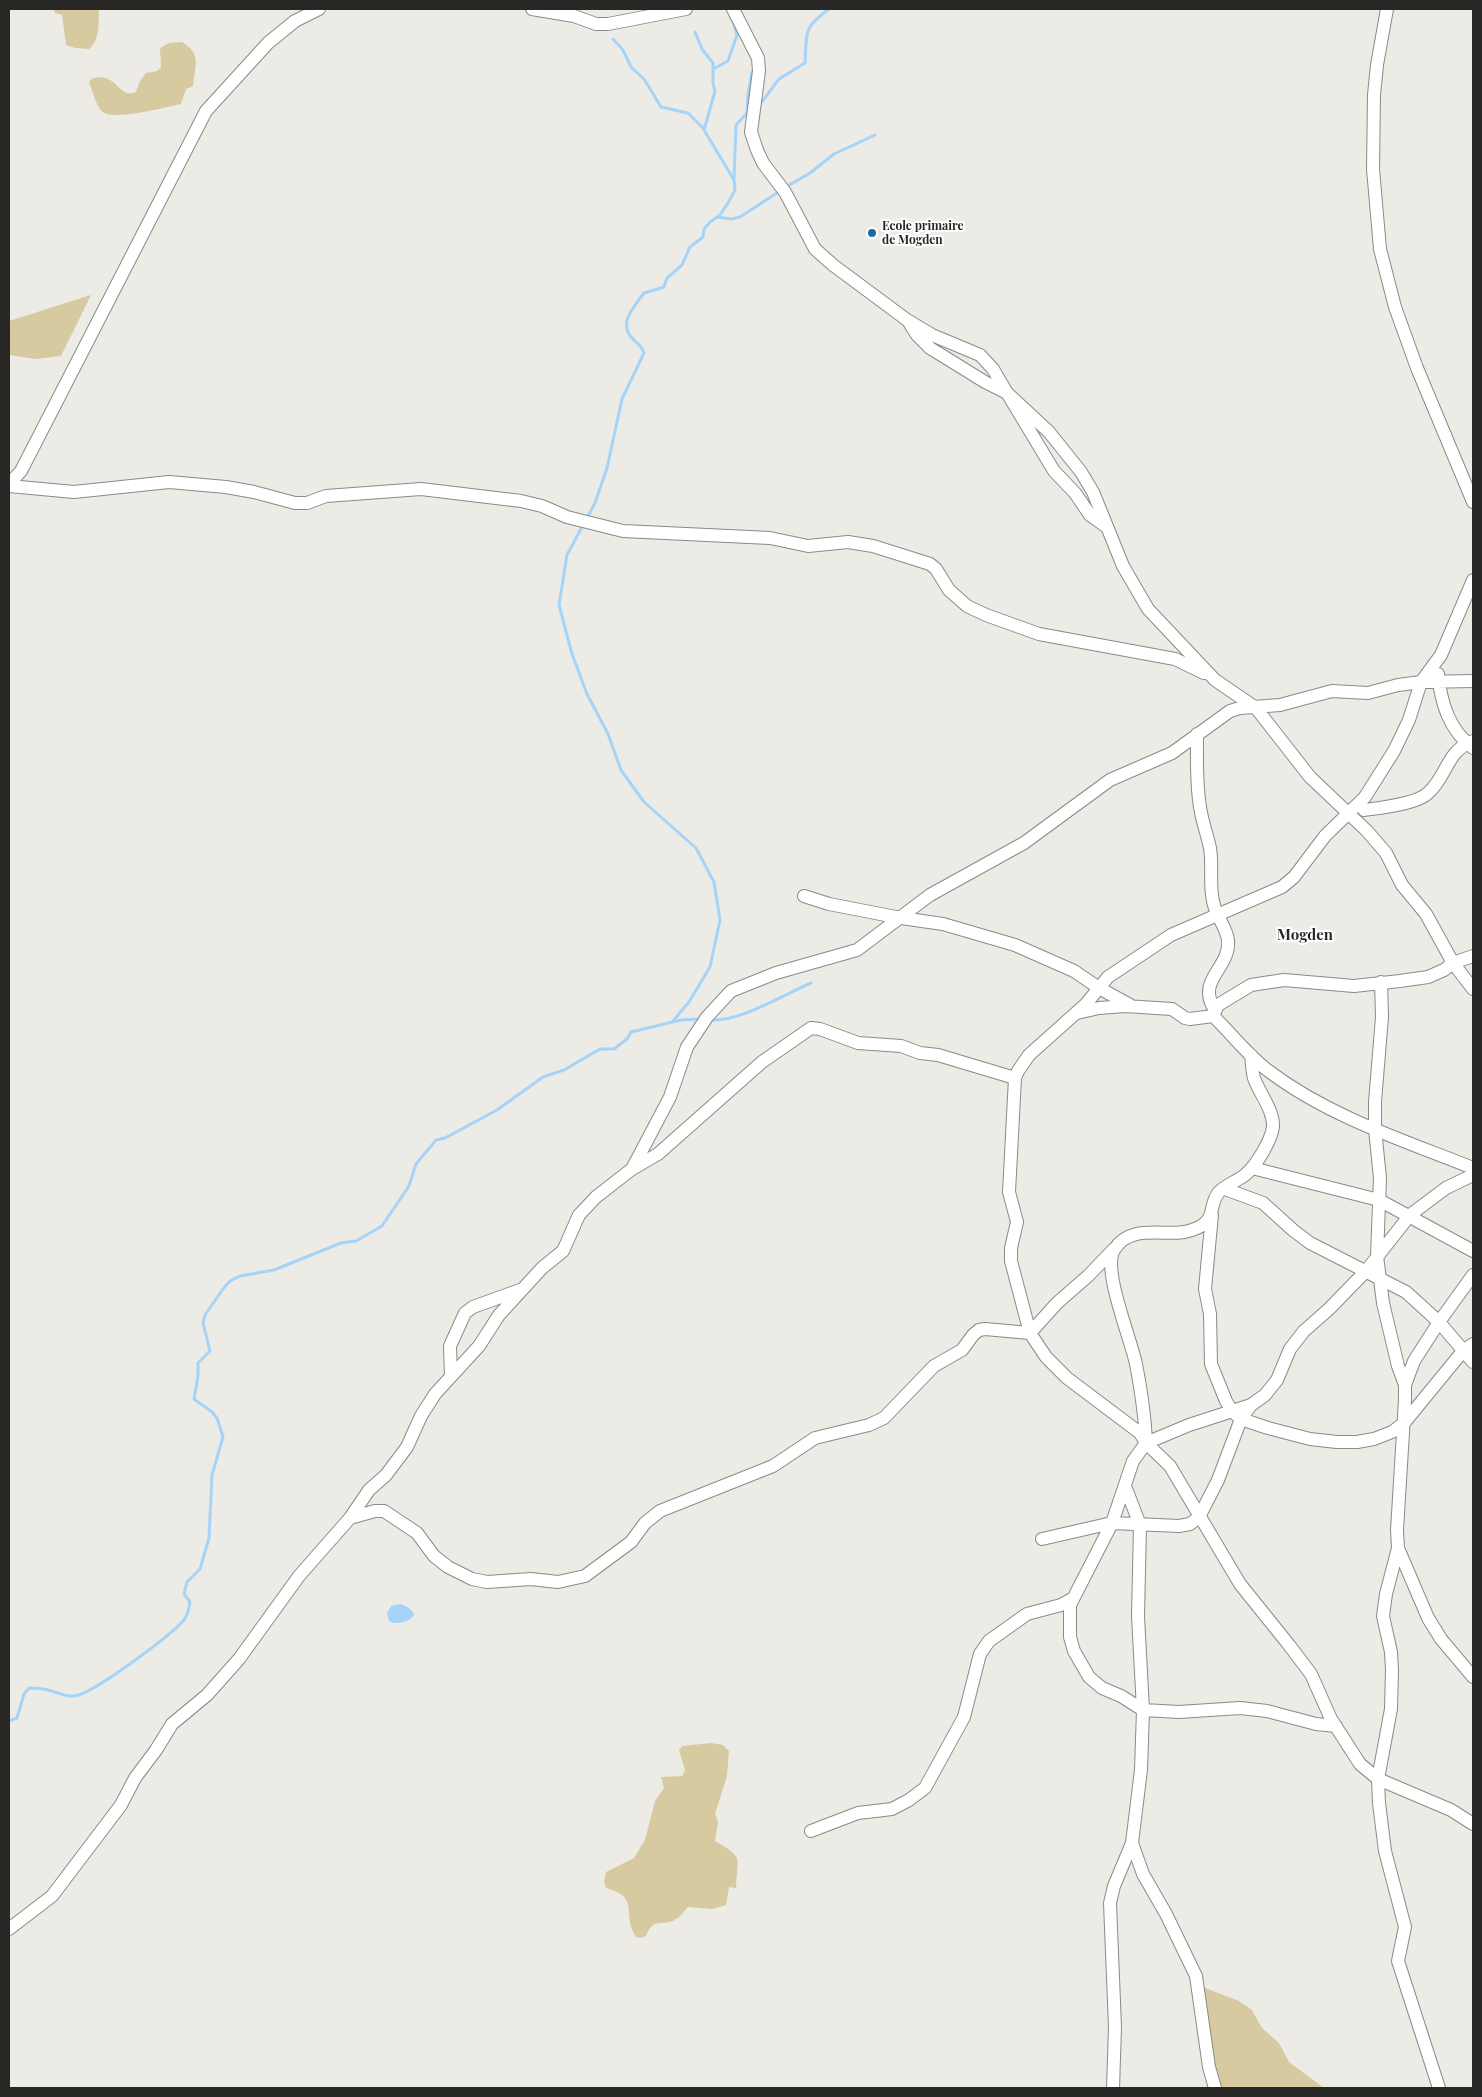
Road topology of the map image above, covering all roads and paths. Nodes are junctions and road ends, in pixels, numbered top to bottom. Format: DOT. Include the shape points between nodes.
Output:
graph roads {
  1 [pos="319,9"];
  2 [pos="532,9"];
  3 [pos="686,9"];
  4 [pos="733,9"];
  5 [pos="1387,9"];
  6 [pos="907,320"];
  7 [pos="1007,393"];
  8 [pos="9,485"];
  9 [pos="1473,502"];
  10 [pos="1107,527"];
  11 [pos="1473,580"];
  12 [pos="1437,660"];
  13 [pos="1215,680"];
  14 [pos="1473,681"];
  15 [pos="1421,682"];
  16 [pos="1439,682"];
  17 [pos="1256,708"];
  18 [pos="1197,734"];
  19 [pos="1471,744"];
  20 [pos="1365,804"];
  21 [pos="1347,814"];
  22 [pos="1367,831"];
  23 [pos="804,896"];
  24 [pos="1216,914"];
  25 [pos="901,918"];
  26 [pos="1473,956"];
  27 [pos="1453,963"];
  28 [pos="1381,982"];
  29 [pos="1099,988"];
  30 [pos="1473,989"];
  31 [pos="1132,1007"];
  32 [pos="1214,1013"];
  33 [pos="1074,1014"];
  34 [pos="1251,1055"];
  35 [pos="1015,1078"];
  36 [pos="1375,1129"];
  37 [pos="1252,1168"];
  38 [pos="1473,1168"];
  39 [pos="632,1169"];
  40 [pos="1473,1176"];
  41 [pos="1225,1189"];
  42 [pos="1379,1200"];
  43 [pos="1212,1215"];
  44 [pos="1410,1215"];
  45 [pos="1114,1249"];
  46 [pos="1473,1251"];
  47 [pos="1377,1256"];
  48 [pos="1366,1271"];
  49 [pos="1473,1275"];
  50 [pos="1379,1277"];
  51 [pos="522,1289"];
  52 [pos="1439,1322"];
  53 [pos="1030,1333"];
  54 [pos="1468,1348"];
  55 [pos="1473,1362"];
  56 [pos="451,1376"];
  57 [pos="1404,1385"];
  58 [pos="1237,1415"];
  59 [pos="1404,1423"];
  60 [pos="1146,1443"];
  61 [pos="1124,1486"];
  62 [pos="1199,1517"];
  63 [pos="350,1518"];
  64 [pos="1112,1523"];
  65 [pos="1140,1525"];
  66 [pos="1042,1539"];
  67 [pos="1398,1548"];
  68 [pos="1072,1599"];
  69 [pos="1473,1677"];
  70 [pos="1143,1710"];
  71 [pos="1336,1726"];
  72 [pos="1378,1779"];
  73 [pos="1473,1824"];
  74 [pos="811,1831"];
  75 [pos="1132,1843"];
  76 [pos="9,1929"];
  77 [pos="1114,2088"];
  78 [pos="1215,2088"];
  79 [pos="1439,2088"];
  1 -- 8 [label="street" via="295,21 268,43 206,111 21,471"];
  2 -- 3 [label="street" via="574,16 596,24"];
  4 -- 6 [label="street" via="758,58 751,132 763,163 785,192 816,249"];
  5 -- 9 [label="street" via="1373,104 1373,168 1380,249 1395,307 1417,368"];
  6 -- 7 [label="street" via="930,348"];
  6 -- 7 [label="street" via="932,335 980,355"];
  7 -- 10 [label="street" via="1054,471 1075,492 1090,515"];
  7 -- 10 [label="street" via="1049,432 1081,472"];
  8 -- 13 [label="street" via="74,492 169,482 226,487 295,503 307,503 326,496 421,489 521,501 623,531 770,538 808,546 848,542 873,546 930,564 949,590 967,606 986,616 1039,634 1175,659"];
  10 -- 13 [label="street" via="1123,566 1148,609"];
  11 -- 12 [label="street"];
  12 -- 15 [label="street"];
  12 -- 16 [label="street"];
  13 -- 17 [label="street"];
  14 -- 16 [label="street"];
  15 -- 16 [label="street"];
  15 -- 17 [label="street" via="1368,693 1332,691"];
  15 -- 20 [label="street" via="1409,720"];
  16 -- 19 [label="street" via="1454,731"];
  17 -- 18 [label="street" via="1230,711"];
  17 -- 21 [label="street" via="1310,777"];
  18 -- 24 [label="street" via="1196,777 1210,849 1212,899"];
  18 -- 25 [label="street" via="1172,752 1110,780 1024,843 930,895"];
  19 -- 20 [label="street" via="1447,763 1427,795 1395,806"];
  20 -- 21 [label="street"];
  20 -- 22 [label="street"];
  21 -- 22 [label="street"];
  21 -- 24 [label="street" via="1289,882"];
  22 -- 27 [label="street" via="1386,853 1402,885 1426,914"];
  23 -- 25 [label="street"];
  24 -- 29 [label="street" via="1147,950 1108,977"];
  24 -- 32 [label="street" via="1226,932 1228,951 1210,983 1208,997"];
  25 -- 29 [label="street" via="943,924 1015,945 1074,971"];
  25 -- 39 [label="street" via="857,950 776,973 731,990 687,1047 670,1097"];
  26 -- 27 [label="street"];
  27 -- 28 [label="street" via="1428,977"];
  27 -- 30 [label="street"];
  28 -- 32 [label="street" via="1354,986 1269,981 1251,985 1226,999"];
  28 -- 36 [label="street"];
  29 -- 31 [label="street"];
  29 -- 33 [label="street"];
  31 -- 32 [label="street" via="1172,1009 1190,1019"];
  31 -- 33 [label="street" via="1099,1008"];
  32 -- 34 [label="street" via="1235,1041"];
  33 -- 35 [label="street" via="1029,1055"];
  34 -- 36 [label="street" via="1291,1087"];
  34 -- 37 [label="street" via="1254,1079 1273,1118 1272,1129"];
  35 -- 39 [label="street" via="938,1055 901,1046 858,1043 811,1028 762,1062 658,1154"];
  35 -- 53 [label="street" via="1008,1192 1017,1222 1011,1261"];
  36 -- 38 [label="street"];
  36 -- 42 [label="street"];
  37 -- 41 [label="street"];
  37 -- 42 [label="street"];
  39 -- 51 [label="street" via="579,1215 563,1251"];
  40 -- 44 [label="street" via="1446,1188"];
  41 -- 43 [label="street" via="1219,1192"];
  41 -- 48 [label="street" via="1263,1203 1310,1243"];
  42 -- 44 [label="street"];
  42 -- 47 [label="street"];
  43 -- 45 [label="street" via="1192,1230 1138,1234"];
  43 -- 58 [label="street" via="1206,1289 1211,1364 1226,1402"];
  44 -- 46 [label="street"];
  44 -- 47 [label="street"];
  45 -- 53 [label="street"];
  45 -- 60 [label="street" via="1112,1276 1136,1362 1146,1422"];
  47 -- 48 [label="street"];
  47 -- 50 [label="street"];
  48 -- 50 [label="street"];
  48 -- 58 [label="street" via="1304,1331 1290,1349 1277,1380 1265,1395"];
  49 -- 52 [label="street"];
  50 -- 52 [label="street" via="1406,1292"];
  50 -- 57 [label="street"];
  51 -- 56 [label="street" via="495,1320 479,1346"];
  51 -- 56 [label="street" via="465,1313 450,1346"];
  52 -- 54 [label="street"];
  52 -- 57 [label="street" via="1414,1361"];
  53 -- 60 [label="street" via="1046,1357 1067,1378 1133,1428"];
  53 -- 63 [label="street" via="979,1330 962,1350 934,1366 884,1418 869,1425 815,1438 772,1466 660,1511 645,1523 631,1542 585,1576 573,1580 487,1582 472,1579 448,1568 434,1556 417,1533 384,1511"];
  54 -- 55 [label="street"];
  54 -- 59 [label="street"];
  56 -- 63 [label="street" via="435,1394 407,1446 386,1475 368,1490"];
  57 -- 59 [label="street"];
  58 -- 59 [label="street" via="1310,1439 1337,1442 1374,1439"];
  58 -- 60 [label="street" via="1189,1425"];
  58 -- 62 [label="street" via="1218,1480"];
  59 -- 67 [label="street"];
  60 -- 61 [label="street" via="1133,1461"];
  60 -- 62 [label="street" via="1170,1466"];
  61 -- 64 [label="street"];
  61 -- 65 [label="street"];
  62 -- 65 [label="street" via="1190,1524 1179,1526"];
  62 -- 71 [label="street" via="1240,1584 1311,1674"];
  63 -- 76 [label="street" via="299,1576 239,1659 208,1695 172,1724 135,1778 121,1805 52,1896"];
  64 -- 65 [label="street"];
  64 -- 66 [label="street"];
  64 -- 68 [label="street"];
  65 -- 70 [label="street" via="1138,1625"];
  67 -- 69 [label="street" via="1428,1618"];
  67 -- 72 [label="street" via="1383,1616 1392,1670 1391,1709"];
  68 -- 70 [label="street" via="1070,1637 1089,1677 1102,1688"];
  68 -- 74 [label="street" via="1027,1614 989,1641 980,1654 964,1718 925,1788 892,1809 858,1812"];
  70 -- 71 [label="street" via="1179,1712 1240,1708"];
  70 -- 75 [label="street" via="1141,1770"];
  71 -- 72 [label="street" via="1360,1764"];
  72 -- 73 [label="street" via="1451,1810"];
  72 -- 79 [label="street" via="1385,1851 1405,1927 1398,1961"];
  75 -- 77 [label="street" via="1110,1904"];
  75 -- 78 [label="street" via="1143,1874 1194,1968"];
}
